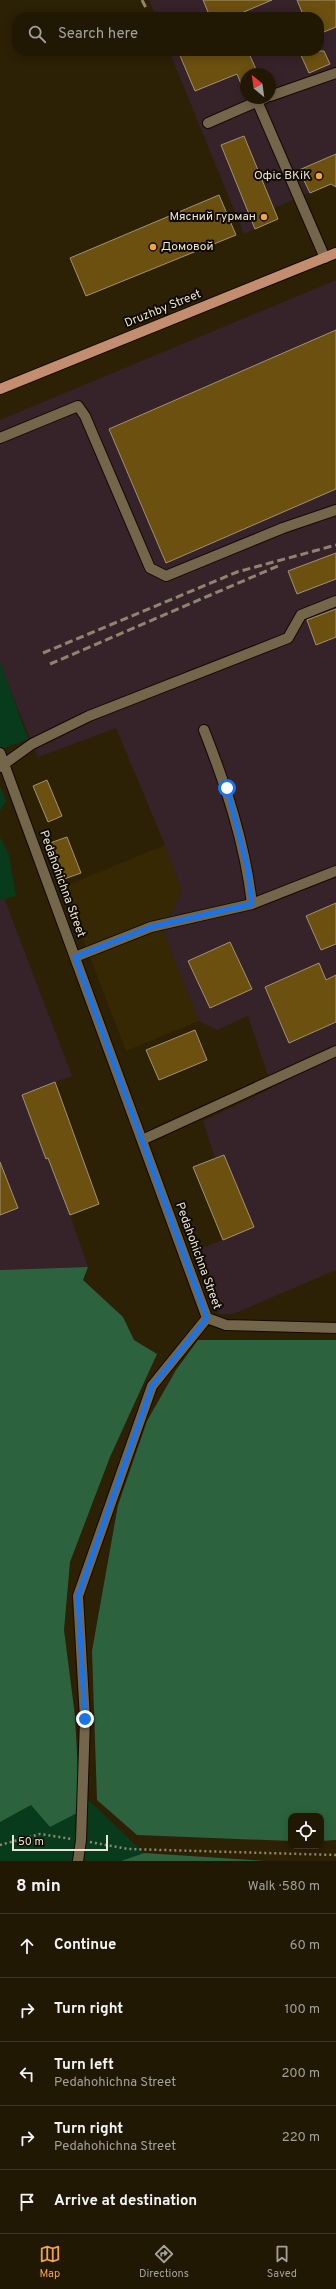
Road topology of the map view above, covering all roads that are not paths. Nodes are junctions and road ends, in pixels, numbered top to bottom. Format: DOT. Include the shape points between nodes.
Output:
graph roads {
  1 [pos="336,73"];
  2 [pos="276,94"];
  3 [pos="250,104"];
  4 [pos="263,104"];
  5 [pos="208,123"];
  6 [pos="336,253"];
  7 [pos="325,258"];
  8 [pos="0,389"];
  9 [pos="0,438"];
  10 [pos="336,510"];
  11 [pos="336,601"];
  12 [pos="204,730"];
  13 [pos="0,753"];
  14 [pos="2,766"];
  15 [pos="336,871"];
  16 [pos="252,904"];
  17 [pos="75,957"];
  18 [pos="336,1051"];
  19 [pos="142,1140"];
  20 [pos="207,1318"];
  21 [pos="336,1328"];
  22 [pos="78,1861"];
  1 -- 2 [label="street"];
  3 -- 5 [label="street"];
  4 -- 7 [label="street"];
  6 -- 7 [label="main road, Druzhby Street"];
  7 -- 8 [label="main road, Druzhby Street"];
  9 -- 10 [label="street" via="78,406 85,416 150,568 166,576 283,528"];
  11 -- 14 [label="street" via="302,615 288,638 89,716 32,744"];
  12 -- 16 [label="street" via="227,788 248,870"];
  13 -- 14 [label="street, Pedahohichna Street"];
  14 -- 17 [label="street, Pedahohichna Street"];
  15 -- 16 [label="street"];
  16 -- 17 [label="street" via="151,927"];
  17 -- 19 [label="street, Pedahohichna Street"];
  18 -- 19 [label="street"];
  19 -- 20 [label="street, Pedahohichna Street"];
  20 -- 21 [label="street" via="226,1325"];
  20 -- 22 [label="street, Pedahohichna Street" via="152,1386 78,1596 85,1719"];
}
